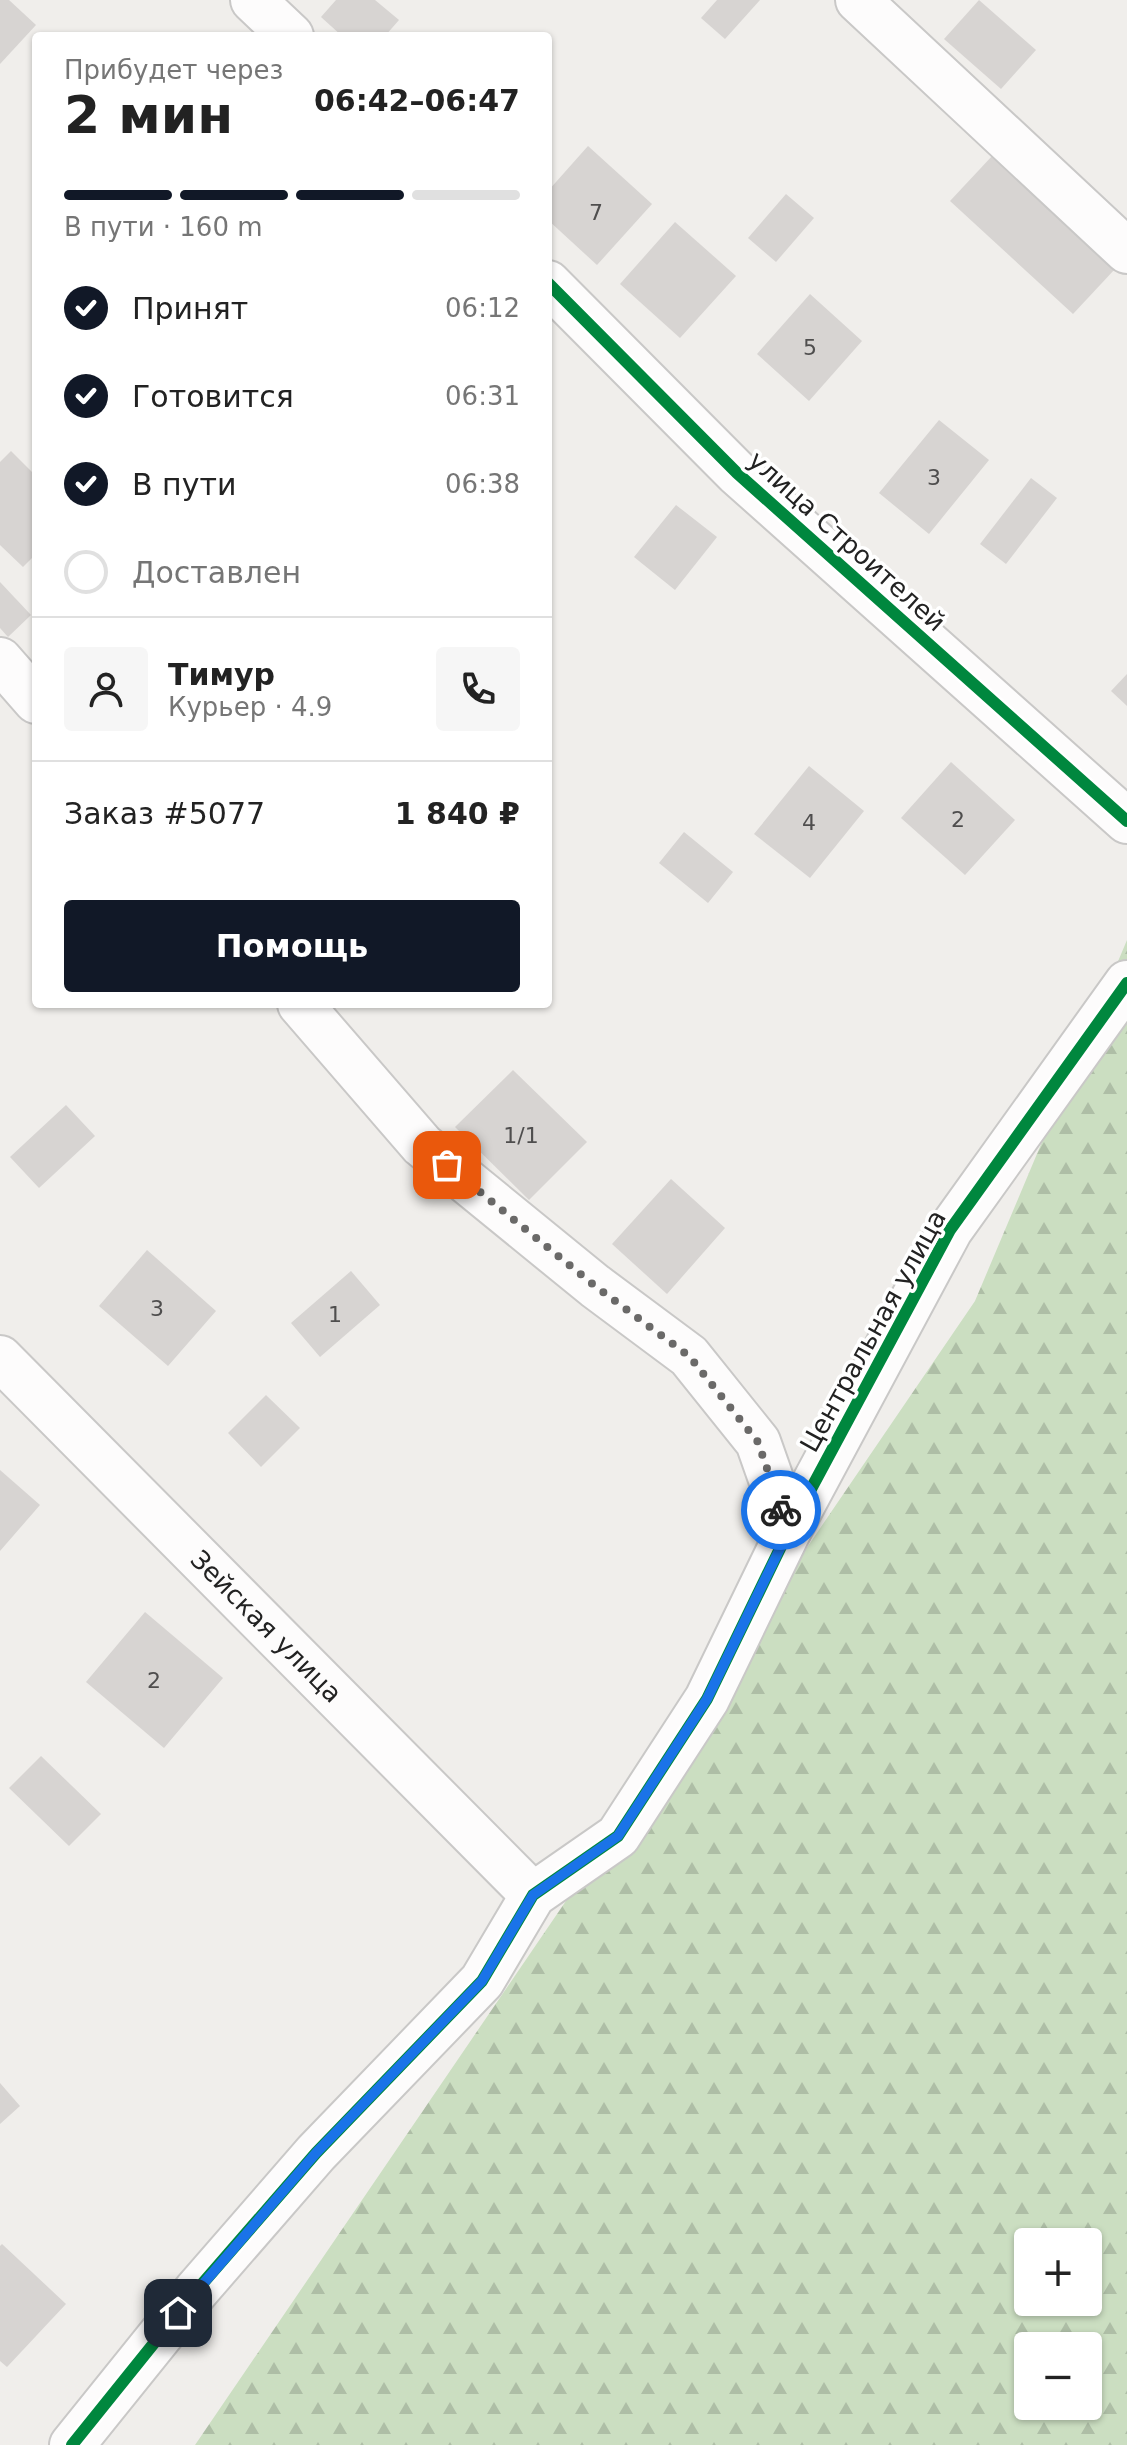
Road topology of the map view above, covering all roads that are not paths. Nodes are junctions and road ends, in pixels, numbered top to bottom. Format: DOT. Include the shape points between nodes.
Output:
graph roads {
  1 [pos="253,0"];
  2 [pos="858,0"];
  3 [pos="287,32"];
  4 [pos="1127,251"];
  5 [pos="552,287"];
  6 [pos="1127,821"];
  7 [pos="1127,983"];
  8 [pos="303,1008"];
  9 [pos="0,1358"];
  10 [pos="789,1530"];
  11 [pos="533,1895"];
  12 [pos="72,2445"];
  1 -- 3 [label="street"];
  2 -- 4 [label="street"];
  5 -- 6 [label="street, улица Строителей" via="737,473"];
  7 -- 10 [label="street, Центральная улица" via="950,1230"];
  8 -- 10 [label="street" via="422,1145 689,1356 758,1442"];
  9 -- 11 [label="street, Зейская улица"];
  10 -- 11 [label="street, Центральная улица" via="707,1699 618,1836"];
  11 -- 12 [label="street, Центральная улица" via="482,1981 316,2153"];
}
